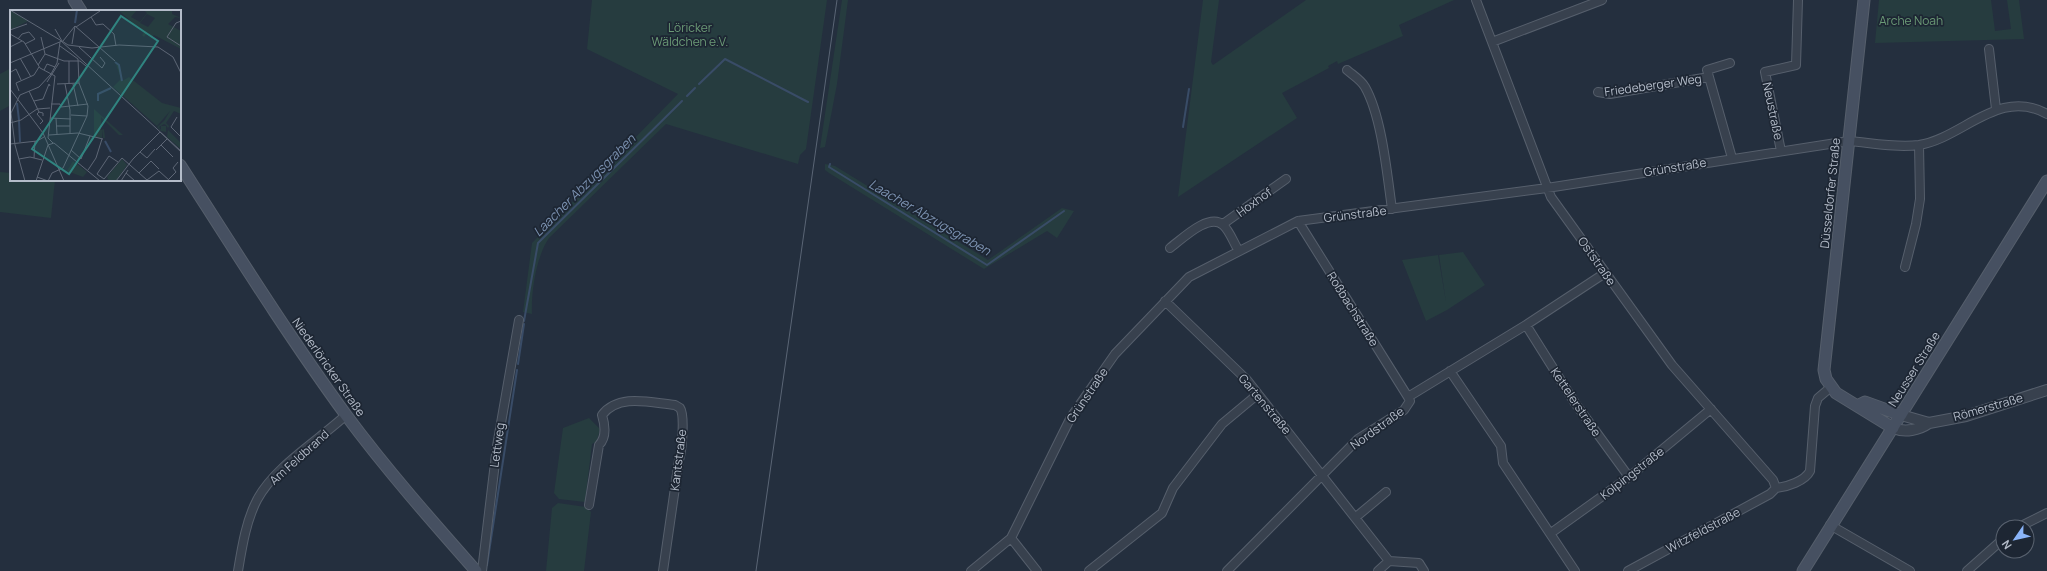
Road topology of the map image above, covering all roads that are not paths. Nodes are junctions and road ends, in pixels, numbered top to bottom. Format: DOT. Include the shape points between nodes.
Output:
graph roads {
  1 [pos="74,0"];
  2 [pos="1476,0"];
  3 [pos="1602,0"];
  4 [pos="1798,0"];
  5 [pos="1864,0"];
  6 [pos="79,10"];
  7 [pos="1492,42"];
  8 [pos="1989,48"];
  9 [pos="1730,63"];
  10 [pos="1347,70"];
  11 [pos="1709,78"];
  12 [pos="1598,92"];
  13 [pos="1996,109"];
  14 [pos="2047,114"];
  15 [pos="1849,141"];
  16 [pos="1919,145"];
  17 [pos="1781,151"];
  18 [pos="1732,158"];
  19 [pos="181,167"];
  20 [pos="1286,179"];
  21 [pos="2047,181"];
  22 [pos="1547,188"];
  23 [pos="1392,209"];
  24 [pos="1298,221"];
  25 [pos="1223,224"];
  26 [pos="1170,248"];
  27 [pos="1239,252"];
  28 [pos="1905,267"];
  29 [pos="1605,273"];
  30 [pos="1165,301"];
  31 [pos="519,320"];
  32 [pos="1526,325"];
  33 [pos="1450,371"];
  34 [pos="1831,387"];
  35 [pos="2047,390"];
  36 [pos="1258,394"];
  37 [pos="1408,397"];
  38 [pos="1859,405"];
  39 [pos="1711,409"];
  40 [pos="346,415"];
  41 [pos="1901,415"];
  42 [pos="1929,423"];
  43 [pos="1893,428"];
  44 [pos="1323,474"];
  45 [pos="1629,477"];
  46 [pos="1776,488"];
  47 [pos="1386,492"];
  48 [pos="589,505"];
  49 [pos="2047,513"];
  50 [pos="1356,517"];
  51 [pos="2035,519"];
  52 [pos="1830,525"];
  53 [pos="1551,533"];
  54 [pos="1011,538"];
  55 [pos="1995,545"];
  56 [pos="1390,561"];
  57 [pos="238,571"];
  58 [pos="476,571"];
  59 [pos="482,571"];
  60 [pos="663,571"];
  61 [pos="971,571"];
  62 [pos="1037,571"];
  63 [pos="1089,571"];
  64 [pos="1227,571"];
  65 [pos="1378,571"];
  66 [pos="1424,571"];
  67 [pos="1575,571"];
  68 [pos="1628,571"];
  69 [pos="1803,571"];
  70 [pos="1910,571"];
  71 [pos="1967,571"];
  1 -- 6 [label="main road"];
  2 -- 7 [label="street, Oststraße"];
  3 -- 7 [label="street"];
  4 -- 17 [label="street, Neustraße" via="1796,65 1765,72"];
  5 -- 15 [label="main road, Düsseldorfer Straße"];
  7 -- 22 [label="street, Oststraße"];
  8 -- 13 [label="street"];
  9 -- 11 [label="street, Friedeberger Weg" via="1706,70"];
  10 -- 23 [label="street" via="1360,80 1371,100 1382,143"];
  11 -- 12 [label="street, Friedeberger Weg" via="1610,94"];
  11 -- 18 [label="street, Friedeberger Weg"];
  13 -- 14 [label="street" via="2008,106 2023,107"];
  13 -- 16 [label="street, Grünstraße" via="1946,135"];
  15 -- 16 [label="street, Grünstraße" via="1895,146"];
  15 -- 17 [label="street, Grünstraße"];
  15 -- 34 [label="main road, Düsseldorfer Straße" via="1824,363 1826,379"];
  16 -- 28 [label="street" via="1920,199"];
  17 -- 18 [label="street, Grünstraße"];
  18 -- 22 [label="street, Grünstraße"];
  19 -- 40 [label="main road, Niederlöricker Straße"];
  20 -- 25 [label="street, Hoxhof"];
  21 -- 41 [label="main road, Neusser Straße"];
  22 -- 23 [label="street, Grünstraße"];
  22 -- 29 [label="street, Oststraße"];
  23 -- 24 [label="street, Grünstraße"];
  24 -- 27 [label="street, Grünstraße"];
  24 -- 37 [label="street, Roßbachstraße"];
  25 -- 26 [label="street" via="1214,221 1202,224"];
  25 -- 27 [label="street"];
  27 -- 30 [label="street, Grünstraße" via="1189,277"];
  29 -- 32 [label="street, Nordstraße"];
  29 -- 39 [label="street, Oststraße" via="1672,365"];
  30 -- 36 [label="street, Gartenstraße" via="1247,380"];
  30 -- 54 [label="street, Grünstraße" via="1115,354 1071,417"];
  31 -- 59 [label="street, Lettweg" via="497,446"];
  32 -- 33 [label="street, Nordstraße"];
  32 -- 45 [label="street, Kettelerstraße" via="1575,403"];
  33 -- 37 [label="street, Nordstraße"];
  33 -- 53 [label="street" via="1501,446 1503,462"];
  34 -- 38 [label="main road" via="1836,393"];
  34 -- 46 [label="street" via="1818,398 1815,406 1808,475 1786,487"];
  35 -- 42 [label="street, Römerstraße" via="1966,416"];
  36 -- 44 [label="street, Gartenstraße"];
  36 -- 63 [label="street" via="1222,424 1173,488 1162,513"];
  37 -- 44 [label="street, Nordstraße" via="1410,401 1404,410 1358,439"];
  38 -- 41 [label="main road" via="1865,402"];
  38 -- 43 [label="main road" via="1863,411"];
  39 -- 45 [label="street, Kolpingstraße"];
  39 -- 46 [label="street, Oststraße" via="1773,480"];
  40 -- 57 [label="street, Am Feldbrand" via="273,477 257,499 248,523"];
  40 -- 58 [label="main road, Niederlöricker Straße" via="404,489"];
  41 -- 42 [label="street, Römerstraße"];
  41 -- 43 [label="main road, Neusser Straße"];
  42 -- 43 [label="street, Römerstraße" via="1910,430"];
  43 -- 52 [label="main road, Neusser Straße"];
  44 -- 50 [label="street, Gartenstraße"];
  44 -- 64 [label="street, Nordstraße"];
  45 -- 53 [label="street, Kolpingstraße"];
  46 -- 68 [label="street, Witzfeldstraße" via="1770,494"];
  47 -- 50 [label="street"];
  48 -- 60 [label="street, Kantstraße" via="592,501 599,445 603,441 605,426 602,415 607,408 622,401 675,405 680,408 684,416 682,452"];
  49 -- 51 [label="street"];
  50 -- 56 [label="street, Gartenstraße"];
  52 -- 69 [label="main road, Neusser Straße"];
  52 -- 70 [label="street"];
  53 -- 67 [label="street"];
  54 -- 61 [label="street"];
  54 -- 62 [label="street"];
  55 -- 71 [label="street"];
  56 -- 65 [label="street"];
  56 -- 66 [label="street" via="1419,563"];
}
